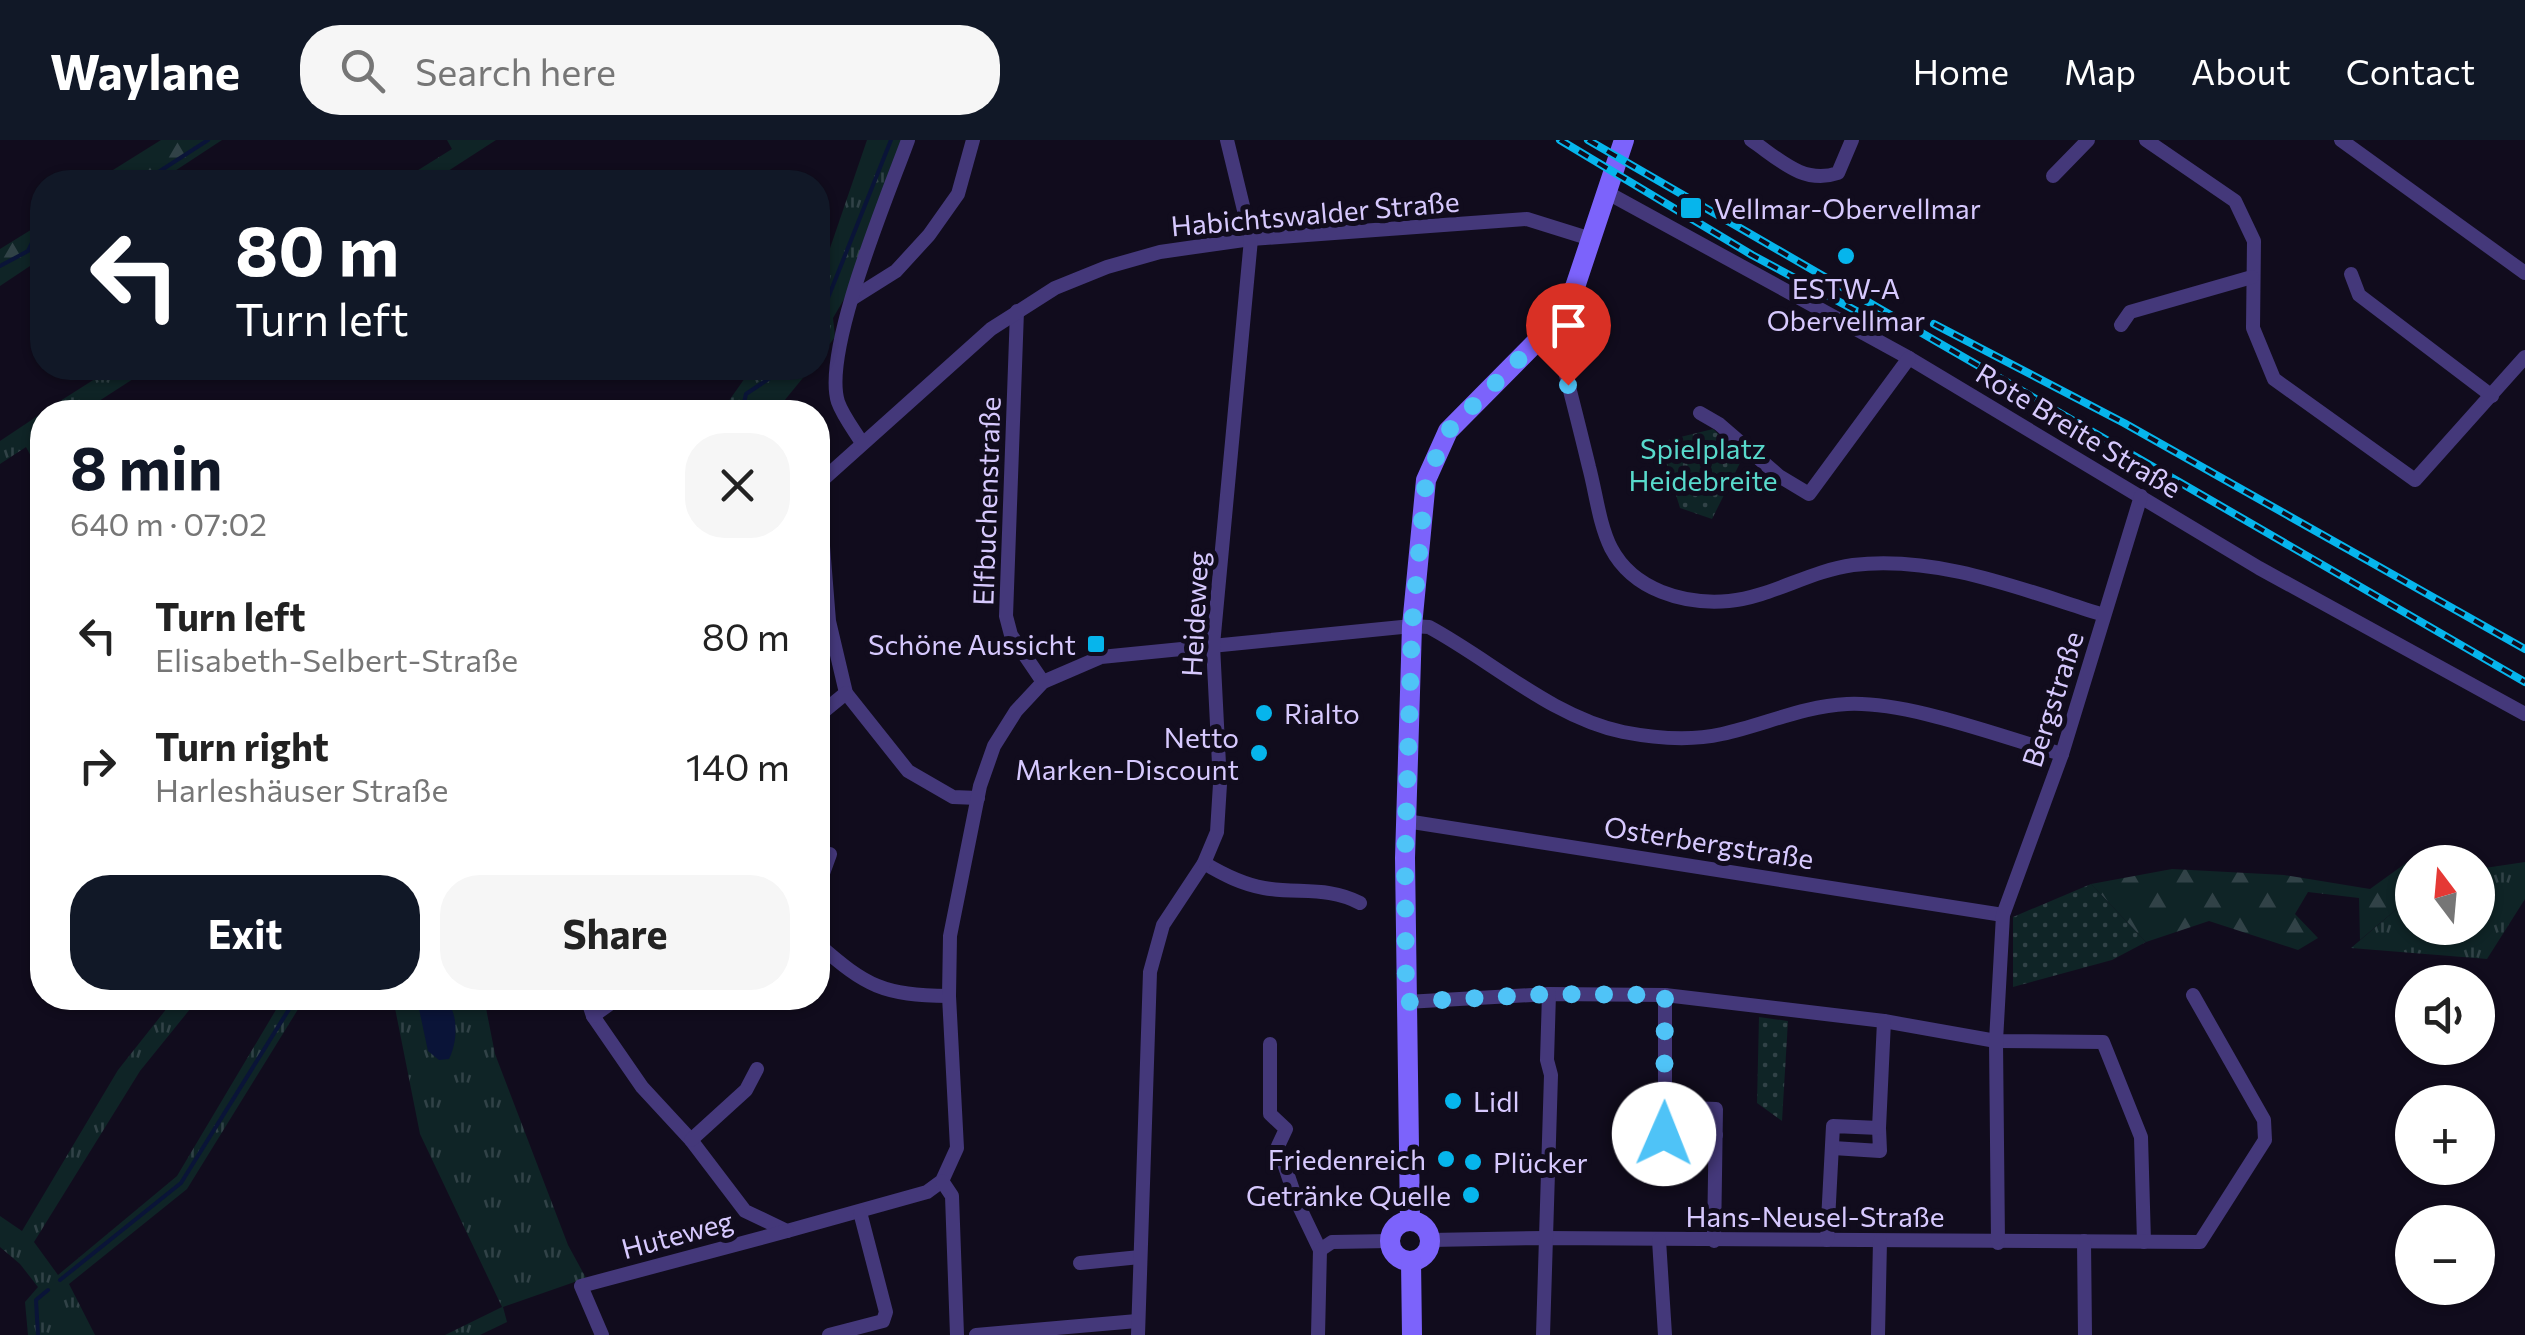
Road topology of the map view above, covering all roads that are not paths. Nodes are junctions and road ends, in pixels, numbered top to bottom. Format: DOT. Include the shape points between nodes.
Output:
graph roads {
  1 [pos="908,140"];
  2 [pos="973,140"];
  3 [pos="1227,140"];
  4 [pos="1624,140"];
  5 [pos="1751,140"];
  6 [pos="1852,140"];
  7 [pos="2088,140"];
  8 [pos="2146,140"];
  9 [pos="2341,140"];
  10 [pos="2053,176"];
  11 [pos="1608,186"];
  12 [pos="1252,240"];
  13 [pos="1592,240"];
  14 [pos="2525,273"];
  15 [pos="2351,274"];
  16 [pos="2252,277"];
  17 [pos="852,298"];
  18 [pos="1017,311"];
  19 [pos="2121,326"];
  20 [pos="1546,332"];
  21 [pos="2525,357"];
  22 [pos="1909,358"];
  23 [pos="2492,396"];
  24 [pos="1700,412"];
  25 [pos="862,443"];
  26 [pos="830,473"];
  27 [pos="2140,496"];
  28 [pos="2104,615"];
  29 [pos="830,626"];
  30 [pos="1412,626"];
  31 [pos="1213,645"];
  32 [pos="1043,682"];
  33 [pos="846,693"];
  34 [pos="830,706"];
  35 [pos="2525,714"];
  36 [pos="2062,754"];
  37 [pos="978,798"];
  38 [pos="1406,821"];
  39 [pos="1204,863"];
  40 [pos="1360,903"];
  41 [pos="2003,914"];
  42 [pos="830,955"];
  43 [pos="1549,994"];
  44 [pos="1665,995"];
  45 [pos="2193,995"];
  46 [pos="949,996"];
  47 [pos="1406,1002"];
  48 [pos="591,1010"];
  49 [pos="601,1010"];
  50 [pos="593,1016"];
  51 [pos="1884,1021"];
  52 [pos="1996,1041"];
  53 [pos="1270,1044"];
  54 [pos="757,1069"];
  55 [pos="1664,1107"];
  56 [pos="1879,1128"];
  57 [pos="1716,1135"];
  58 [pos="690,1140"];
  59 [pos="1833,1148"];
  60 [pos="942,1181"];
  61 [pos="860,1212"];
  62 [pos="1410,1221"];
  63 [pos="787,1231"];
  64 [pos="1544,1238"];
  65 [pos="1430,1240"];
  66 [pos="1660,1240"];
  67 [pos="1827,1240"];
  68 [pos="1390,1241"];
  69 [pos="1714,1241"];
  70 [pos="1880,1241"];
  71 [pos="2084,1241"];
  72 [pos="2144,1242"];
  73 [pos="1998,1243"];
  74 [pos="1320,1250"];
  75 [pos="1140,1256"];
  76 [pos="1408,1260"];
  77 [pos="1080,1262"];
  78 [pos="1137,1328"];
  79 [pos="602,1335"];
  80 [pos="829,1335"];
  81 [pos="957,1335"];
  82 [pos="976,1335"];
  83 [pos="1318,1335"];
  84 [pos="1412,1335"];
  85 [pos="1544,1335"];
  86 [pos="1665,1335"];
  87 [pos="1878,1335"];
  88 [pos="2086,1335"];
  1 -- 17 [label="street"];
  2 -- 17 [label="street" via="958,194 929,234 896,272"];
  3 -- 12 [label="street, Heideweg"];
  4 -- 11 [label="main road"];
  5 -- 6 [label="street" via="1804,175 1822,178 1838,173"];
  7 -- 10 [label="street"];
  8 -- 16 [label="street" via="2235,201 2254,242"];
  9 -- 14 [label="street"];
  11 -- 13 [label="main road"];
  11 -- 22 [label="street, Rote Breite Straße"];
  12 -- 13 [label="street, Habichtswalder Straße" via="1527,219"];
  12 -- 18 [label="street, Habichtswalder Straße" via="1160,252 1108,267"];
  12 -- 31 [label="street, Heideweg"];
  13 -- 20 [label="main road" via="1575,287"];
  15 -- 23 [label="street" via="2358,295"];
  16 -- 19 [label="street" via="2130,312"];
  16 -- 23 [label="street" via="2253,328 2274,379 2415,480"];
  17 -- 25 [label="street" via="835,364 838,402"];
  18 -- 25 [label="street, Habichtswalder Straße"];
  18 -- 32 [label="street, Elfbuchenstraße" via="1006,616 1011,636"];
  20 -- 28 [label="street" via="1561,357 1611,548 1632,576 1666,595 1729,601 1813,574 1898,563 1967,573"];
  20 -- 30 [label="main road" via="1448,431 1436,453 1426,480"];
  21 -- 23 [label="street"];
  22 -- 24 [label="street" via="1809,494"];
  22 -- 27 [label="street, Rote Breite Straße"];
  25 -- 26 [label="street, Habichtswalder Straße"];
  27 -- 28 [label="street, Bergstraße"];
  27 -- 35 [label="street, Rote Breite Straße"];
  28 -- 36 [label="street, Bergstraße"];
  29 -- 33 [label="street"];
  30 -- 31 [label="street"];
  30 -- 36 [label="street" via="1429,628 1563,709 1621,732 1695,738 1818,706 1852,704 1892,706"];
  30 -- 38 [label="main road"];
  31 -- 32 [label="street" via="1102,656"];
  31 -- 39 [label="street, Heideweg" via="1220,784 1217,832"];
  32 -- 37 [label="street" via="994,746"];
  33 -- 34 [label="street"];
  33 -- 37 [label="street" via="908,771 953,796"];
  36 -- 41 [label="street, Bergstraße"];
  37 -- 46 [label="street" via="950,936"];
  38 -- 41 [label="street, Osterbergstraße"];
  38 -- 47 [label="main road"];
  39 -- 40 [label="street" via="1268,889 1321,889"];
  39 -- 75 [label="street, Heideweg" via="1163,925 1150,972"];
  41 -- 52 [label="street, Bergstraße"];
  42 -- 46 [label="street" via="856,978 904,995"];
  43 -- 44 [label="street"];
  43 -- 47 [label="street"];
  43 -- 64 [label="street"];
  44 -- 51 [label="street"];
  44 -- 55 [label="street"];
  45 -- 72 [label="street, Hans-Neusel-Straße" via="2264,1120 2265,1140 2200,1242"];
  46 -- 60 [label="street" via="956,1148"];
  47 -- 62 [label="main road"];
  48 -- 50 [label="street"];
  49 -- 50 [label="street"];
  50 -- 58 [label="street" via="642,1087"];
  51 -- 52 [label="street"];
  51 -- 56 [label="street"];
  52 -- 72 [label="street" via="2103,1042 2141,1137"];
  52 -- 73 [label="street, Bergstraße"];
  53 -- 74 [label="street" via="1270,1114 1286,1129 1278,1146"];
  54 -- 58 [label="street" via="746,1090"];
  55 -- 57 [label="street" via="1716,1109"];
  55 -- 57 [label="street" via="1664,1134"];
  56 -- 59 [label="street" via="1833,1126"];
  56 -- 59 [label="street" via="1880,1151"];
  57 -- 69 [label="street"];
  58 -- 63 [label="street" via="744,1211"];
  59 -- 67 [label="street"];
  60 -- 61 [label="street"];
  60 -- 81 [label="street" via="952,1196"];
  61 -- 63 [label="street"];
  61 -- 80 [label="street" via="886,1312 883,1322"];
  62 -- 65 [label="main road" via="1424,1226"];
  62 -- 68 [label="main road" via="1396,1227"];
  63 -- 79 [label="street, Huteweg" via="581,1286"];
  64 -- 65 [label="street, Hans-Neusel-Straße"];
  64 -- 66 [label="street, Hans-Neusel-Straße"];
  64 -- 85 [label="street"];
  65 -- 76 [label="main road" via="1425,1254"];
  66 -- 69 [label="street, Hans-Neusel-Straße"];
  66 -- 86 [label="street"];
  67 -- 69 [label="street, Hans-Neusel-Straße"];
  67 -- 70 [label="street, Hans-Neusel-Straße"];
  68 -- 74 [label="street" via="1332,1242"];
  68 -- 76 [label="main road"];
  70 -- 73 [label="street, Hans-Neusel-Straße"];
  70 -- 87 [label="street"];
  71 -- 72 [label="street, Hans-Neusel-Straße"];
  71 -- 73 [label="street, Hans-Neusel-Straße"];
  71 -- 88 [label="street"];
  74 -- 83 [label="street"];
  75 -- 77 [label="street"];
  75 -- 78 [label="street, Heideweg"];
  76 -- 84 [label="main road"];
  78 -- 82 [label="street"];
}
